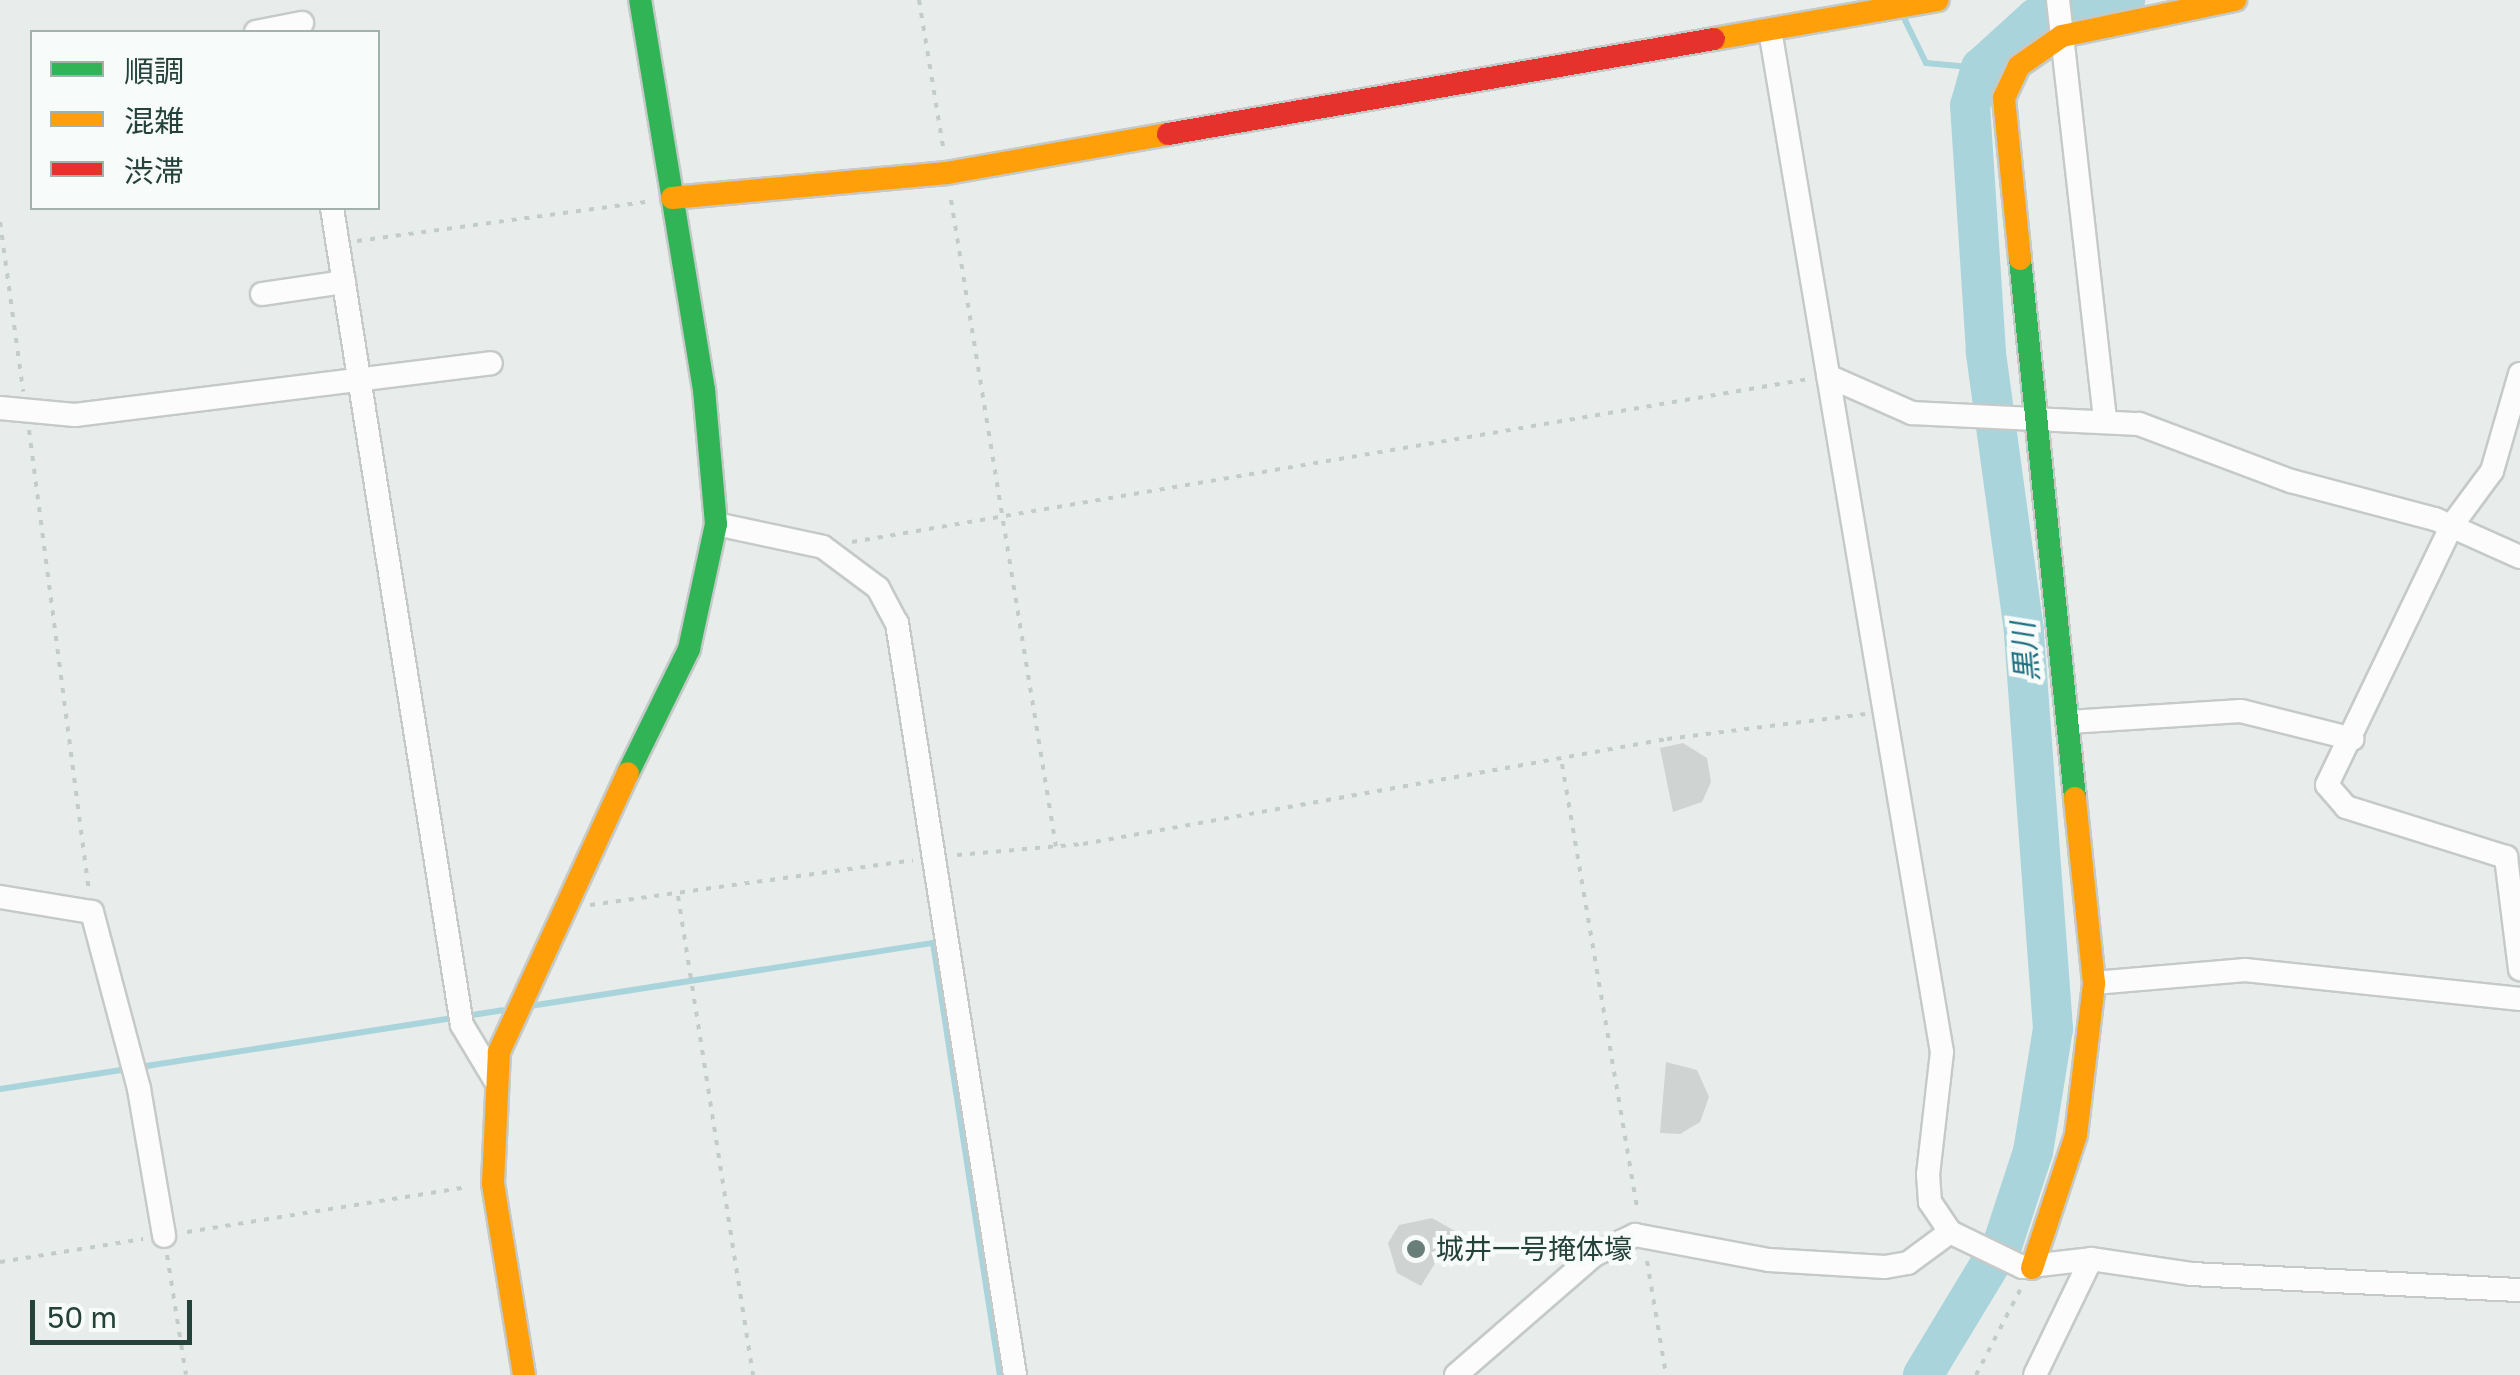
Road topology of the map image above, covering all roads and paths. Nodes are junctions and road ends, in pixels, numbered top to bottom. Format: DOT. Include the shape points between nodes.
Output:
graph roads {
  1 [pos="640,0"];
  2 [pos="919,0"];
  3 [pos="2058,0"];
  4 [pos="2235,0"];
  5 [pos="1931,1"];
  6 [pos="301,19"];
  7 [pos="263,30"];
  8 [pos="1770,30"];
  9 [pos="2062,32"];
  10 [pos="947,173"];
  11 [pos="672,198"];
  12 [pos="332,210"];
  13 [pos="0,222"];
  14 [pos="338,244"];
  15 [pos="344,282"];
  16 [pos="262,294"];
  17 [pos="491,363"];
  18 [pos="2520,374"];
  19 [pos="1828,376"];
  20 [pos="358,380"];
  21 [pos="0,408"];
  22 [pos="26,414"];
  23 [pos="2105,418"];
  24 [pos="2036,419"];
  25 [pos="1002,515"];
  26 [pos="716,524"];
  27 [pos="2452,525"];
  28 [pos="823,548"];
  29 [pos="2520,557"];
  30 [pos="1882,712"];
  31 [pos="2069,722"];
  32 [pos="2353,739"];
  33 [pos="1562,764"];
  34 [pos="1056,847"];
  35 [pos="935,857"];
  36 [pos="678,894"];
  37 [pos="0,898"];
  38 [pos="561,908"];
  39 [pos="92,912"];
  40 [pos="2520,970"];
  41 [pos="2094,983"];
  42 [pos="2520,999"];
  43 [pos="495,1080"];
  44 [pos="494,1182"];
  45 [pos="1642,1234"];
  46 [pos="1955,1234"];
  47 [pos="164,1236"];
  48 [pos="2091,1259"];
  49 [pos="0,1262"];
  50 [pos="2027,1267"];
  51 [pos="2520,1290"];
  52 [pos="186,1375"];
  53 [pos="524,1375"];
  54 [pos="753,1375"];
  55 [pos="1014,1375"];
  56 [pos="1456,1375"];
  57 [pos="1666,1375"];
  58 [pos="1976,1375"];
  59 [pos="2035,1375"];
  1 -- 11 [label="street"];
  2 -- 10 [label="path"];
  3 -- 9 [label="street"];
  4 -- 9 [label="street"];
  5 -- 8 [label="street"];
  6 -- 7 [label="street"];
  8 -- 10 [label="street"];
  8 -- 19 [label="street"];
  9 -- 23 [label="street"];
  9 -- 24 [label="street" via="2018,66 2004,98"];
  10 -- 11 [label="street"];
  10 -- 25 [label="path"];
  11 -- 14 [label="path"];
  11 -- 26 [label="street"];
  12 -- 14 [label="street"];
  13 -- 22 [label="path"];
  14 -- 15 [label="street"];
  15 -- 16 [label="street"];
  15 -- 20 [label="street"];
  17 -- 20 [label="street"];
  18 -- 27 [label="street" via="2492,471"];
  19 -- 24 [label="street" via="1878,406"];
  19 -- 25 [label="path"];
  19 -- 30 [label="street"];
  20 -- 22 [label="street"];
  20 -- 43 [label="street" via="462,1025"];
  21 -- 22 [label="street"];
  22 -- 39 [label="path"];
  23 -- 24 [label="street"];
  23 -- 27 [label="street"];
  24 -- 31 [label="street"];
  25 -- 28 [label="path"];
  25 -- 34 [label="path"];
  26 -- 28 [label="street"];
  26 -- 38 [label="street" via="689,649"];
  27 -- 29 [label="street"];
  27 -- 32 [label="street"];
  28 -- 35 [label="street" via="878,588 897,623"];
  30 -- 33 [label="path" via="1667,739"];
  30 -- 46 [label="street" via="1942,1052 1930,1202"];
  31 -- 32 [label="street" via="2241,711"];
  31 -- 41 [label="street"];
  32 -- 40 [label="street" via="2327,786 2334,799 2506,857"];
  33 -- 34 [label="path"];
  33 -- 45 [label="path"];
  34 -- 35 [label="path"];
  35 -- 36 [label="path"];
  35 -- 55 [label="street"];
  36 -- 38 [label="path"];
  36 -- 54 [label="path"];
  37 -- 39 [label="street"];
  38 -- 43 [label="street" via="511,1013"];
  39 -- 47 [label="street" via="139,1089"];
  41 -- 42 [label="street" via="2244,970"];
  41 -- 50 [label="street" via="2076,1135"];
  43 -- 44 [label="street"];
  44 -- 47 [label="path"];
  44 -- 53 [label="street"];
  45 -- 46 [label="street" via="1769,1260 1885,1267 1908,1264"];
  45 -- 56 [label="street" via="1594,1255"];
  45 -- 57 [label="path"];
  46 -- 50 [label="street"];
  47 -- 49 [label="path"];
  47 -- 52 [label="path"];
  48 -- 50 [label="street"];
  48 -- 51 [label="street" via="2191,1274"];
  48 -- 59 [label="street"];
  50 -- 58 [label="path"];
}
